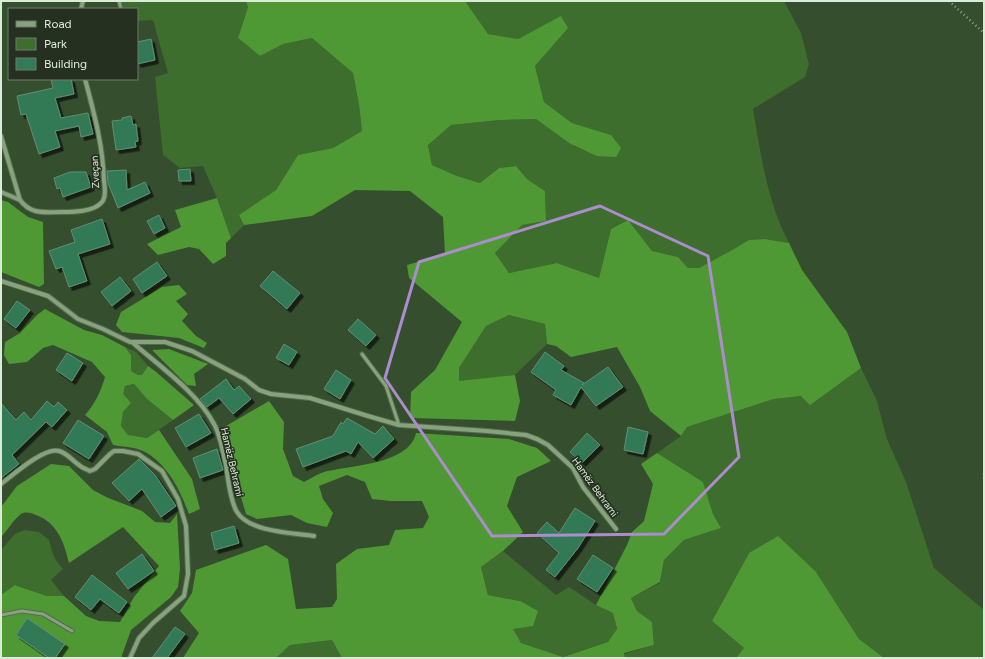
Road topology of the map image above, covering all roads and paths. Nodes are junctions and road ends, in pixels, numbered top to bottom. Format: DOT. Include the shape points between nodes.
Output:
graph roads {
  1 [pos="949,1"];
  2 [pos="984,33"];
  3 [pos="85,80"];
  4 [pos="1,136"];
  5 [pos="1,192"];
  6 [pos="20,200"];
  7 [pos="1,280"];
  8 [pos="132,342"];
  9 [pos="362,354"];
  10 [pos="399,425"];
  11 [pos="984,474"];
  12 [pos="984,481"];
  13 [pos="1,484"];
  14 [pos="616,529"];
  15 [pos="314,536"];
  16 [pos="1,615"];
  17 [pos="72,630"];
  18 [pos="130,658"];
  1 -- 2 [label="path"];
  3 -- 6 [label="street, Zveçan" via="102,146 105,192 103,201 92,209 45,212 30,210"];
  4 -- 6 [label="street"];
  5 -- 6 [label="street, Zveçan"];
  7 -- 8 [label="street, Hamëz Behrami" via="48,296 78,319"];
  8 -- 10 [label="street, Hamëz Behrami" via="165,342 192,351 271,394 310,398"];
  8 -- 15 [label="street, Hamëz Behrami" via="177,380 205,409 215,424 224,454 233,503 243,520 270,530"];
  9 -- 10 [label="lane" via="386,386"];
  10 -- 14 [label="street, Hamëz Behrami" via="526,435 548,444 573,468 583,487"];
  11 -- 12 [label="path"];
  13 -- 18 [label="street" via="35,459 48,452 58,451 90,471 114,451 138,454 162,471 178,499 186,526 188,574 184,596 139,638"];
  16 -- 17 [label="lane" via="22,611 43,614"];
}
